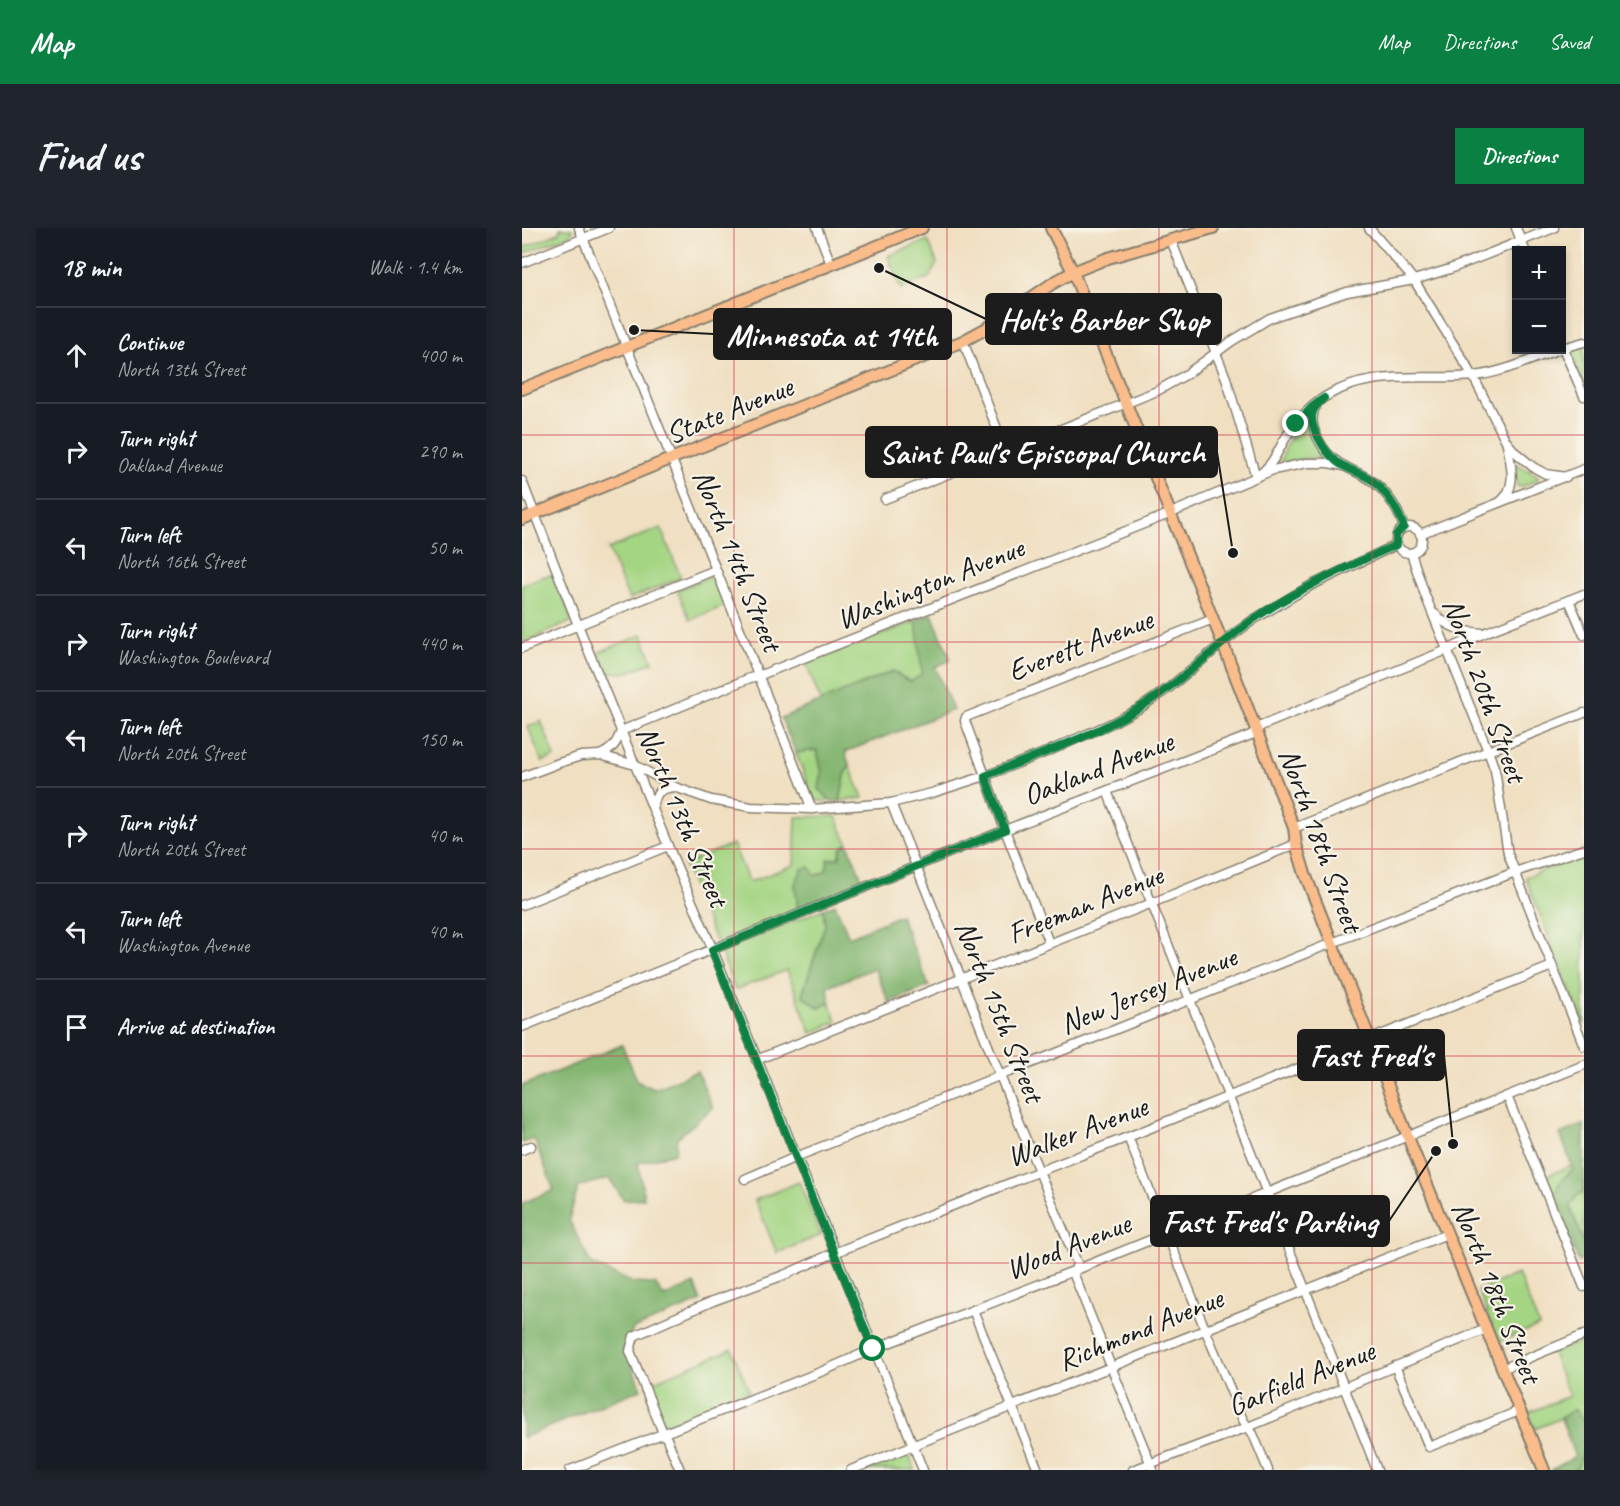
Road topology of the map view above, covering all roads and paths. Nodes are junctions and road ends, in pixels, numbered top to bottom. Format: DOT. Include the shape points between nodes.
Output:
graph roads {
  1 [pos="579,228"];
  2 [pos="609,228"];
  3 [pos="817,228"];
  4 [pos="922,228"];
  5 [pos="1051,228"];
  6 [pos="1213,228"];
  7 [pos="1369,228"];
  8 [pos="1516,228"];
  9 [pos="1554,228"];
  10 [pos="583,239"];
  11 [pos="1171,240"];
  12 [pos="1522,241"];
  13 [pos="1524,246"];
  14 [pos="522,263"];
  15 [pos="831,264"];
  16 [pos="1073,272"];
  17 [pos="1414,280"];
  18 [pos="963,341"];
  19 [pos="1584,342"];
  20 [pos="1566,346"];
  21 [pos="627,347"];
  22 [pos="1215,353"];
  23 [pos="1546,354"];
  24 [pos="1565,354"];
  25 [pos="1473,376"];
  26 [pos="522,389"];
  27 [pos="1584,396"];
  28 [pos="1324,398"];
  29 [pos="1127,403"];
  30 [pos="1506,441"];
  31 [pos="1006,452"];
  32 [pos="672,458"];
  33 [pos="1344,466"];
  34 [pos="1581,469"];
  35 [pos="1256,477"];
  36 [pos="1566,477"];
  37 [pos="522,481"];
  38 [pos="885,499"];
  39 [pos="1492,506"];
  40 [pos="1171,513"];
  41 [pos="535,514"];
  42 [pos="522,519"];
  43 [pos="1404,527"];
  44 [pos="1420,534"];
  45 [pos="1396,545"];
  46 [pos="1411,553"];
  47 [pos="715,570"];
  48 [pos="1584,594"];
  49 [pos="1425,595"];
  50 [pos="1569,600"];
  51 [pos="1213,619"];
  52 [pos="578,625"];
  53 [pos="1489,631"];
  54 [pos="1584,635"];
  55 [pos="1223,644"];
  56 [pos="522,648"];
  57 [pos="1447,650"];
  58 [pos="758,676"];
  59 [pos="1584,713"];
  60 [pos="621,730"];
  61 [pos="1256,730"];
  62 [pos="1488,751"];
  63 [pos="600,755"];
  64 [pos="635,765"];
  65 [pos="985,776"];
  66 [pos="522,777"];
  67 [pos="675,787"];
  68 [pos="1107,791"];
  69 [pos="891,803"];
  70 [pos="653,808"];
  71 [pos="812,809"];
  72 [pos="1294,828"];
  73 [pos="1005,830"];
  74 [pos="1584,843"];
  75 [pos="1296,844"];
  76 [pos="668,846"];
  77 [pos="1584,849"];
  78 [pos="1571,853"];
  79 [pos="916,866"];
  80 [pos="1515,873"];
  81 [pos="1152,903"];
  82 [pos="522,905"];
  83 [pos="1049,943"];
  84 [pos="1332,943"];
  85 [pos="712,950"];
  86 [pos="1552,966"];
  87 [pos="962,978"];
  88 [pos="1190,999"];
  89 [pos="522,1027"];
  90 [pos="1370,1039"];
  91 [pos="1584,1046"];
  92 [pos="756,1060"];
  93 [pos="1584,1065"];
  94 [pos="1000,1075"];
  95 [pos="1229,1096"];
  96 [pos="1507,1096"];
  97 [pos="1128,1137"];
  98 [pos="1408,1137"];
  99 [pos="796,1157"];
  100 [pos="1040,1171"];
  101 [pos="745,1179"];
  102 [pos="1267,1193"];
  103 [pos="1167,1233"];
  104 [pos="1447,1234"];
  105 [pos="834,1253"];
  106 [pos="1076,1270"];
  107 [pos="1584,1287"];
  108 [pos="1305,1290"];
  109 [pos="973,1310"];
  110 [pos="1205,1329"];
  111 [pos="1486,1329"];
  112 [pos="1584,1335"];
  113 [pos="873,1349"];
  114 [pos="1111,1366"];
  115 [pos="1395,1366"];
  116 [pos="1502,1369"];
  117 [pos="1344,1386"];
  118 [pos="1011,1406"];
  119 [pos="1519,1411"];
  120 [pos="1248,1426"];
  121 [pos="663,1433"];
  122 [pos="913,1445"];
  123 [pos="1151,1467"];
  124 [pos="570,1470"];
  125 [pos="680,1470"];
  126 [pos="851,1470"];
  127 [pos="923,1470"];
  128 [pos="1038,1470"];
  129 [pos="1133,1470"];
  130 [pos="1268,1470"];
  131 [pos="1377,1470"];
  132 [pos="1544,1470"];
  1 -- 10 [label="street, North 14th Street"];
  2 -- 10 [label="street"];
  3 -- 15 [label="street"];
  4 -- 15 [label="main road"];
  5 -- 16 [label="main road, North 18th Street"];
  6 -- 11 [label="main road, State Avenue"];
  7 -- 17 [label="street"];
  8 -- 12 [label="street"];
  9 -- 12 [label="street"];
  10 -- 14 [label="street"];
  10 -- 21 [label="street, North 14th Street"];
  11 -- 16 [label="main road, State Avenue"];
  11 -- 22 [label="street"];
  12 -- 13 [label="street"];
  12 -- 17 [label="street"];
  15 -- 21 [label="main road"];
  16 -- 18 [label="main road, State Avenue"];
  16 -- 29 [label="main road, North 18th Street"];
  17 -- 22 [label="street" via="1347,292 1270,318"];
  17 -- 25 [label="street"];
  18 -- 31 [label="street"];
  18 -- 32 [label="main road, State Avenue"];
  19 -- 20 [label="street"];
  21 -- 26 [label="main road"];
  21 -- 32 [label="street, North 14th Street"];
  22 -- 29 [label="street" via="1172,383"];
  22 -- 35 [label="street"];
  23 -- 25 [label="street, Washington Avenue" via="1497,372"];
  24 -- 27 [label="street"];
  25 -- 28 [label="street, Washington Avenue" via="1370,379"];
  25 -- 30 [label="street"];
  28 -- 33 [label="street" via="1313,411 1311,422 1329,454"];
  28 -- 35 [label="street, Washington Avenue" via="1296,424 1271,465"];
  29 -- 31 [label="street"];
  29 -- 40 [label="main road, North 18th Street"];
  30 -- 36 [label="street" via="1533,467"];
  30 -- 39 [label="street" via="1511,489"];
  31 -- 38 [label="street"];
  32 -- 41 [label="main road, State Avenue"];
  32 -- 47 [label="street, North 14th Street"];
  33 -- 35 [label="street, Washington Avenue" via="1306,463"];
  33 -- 43 [label="street" via="1372,480 1382,490"];
  34 -- 36 [label="street"];
  35 -- 40 [label="street, Washington Avenue"];
  36 -- 39 [label="street"];
  37 -- 41 [label="street, North 13th Street"];
  39 -- 44 [label="street"];
  40 -- 51 [label="main road, North 18th Street"];
  40 -- 58 [label="street, Washington Avenue"];
  41 -- 42 [label="main road, State Avenue"];
  41 -- 52 [label="street, North 13th Street"];
  43 -- 44 [label="street" via="1415,528"];
  43 -- 45 [label="street" via="1396,535"];
  44 -- 46 [label="street" via="1422,542"];
  45 -- 46 [label="street"];
  45 -- 55 [label="street" via="1310,586 1253,620"];
  46 -- 49 [label="street, North 20th Street"];
  47 -- 52 [label="street"];
  47 -- 58 [label="street, North 14th Street"];
  48 -- 50 [label="street, Oakland Avenue"];
  49 -- 53 [label="street, Oakland Avenue" via="1441,620 1463,631"];
  49 -- 57 [label="street, North 20th Street"];
  50 -- 53 [label="street, Oakland Avenue"];
  50 -- 54 [label="street"];
  51 -- 55 [label="main road, North 18th Street"];
  51 -- 65 [label="street, Everett Avenue" via="966,717"];
  52 -- 56 [label="street"];
  52 -- 60 [label="street, North 13th Street"];
  53 -- 57 [label="street, Oakland Avenue"];
  55 -- 61 [label="main road, North 18th Street"];
  55 -- 65 [label="street" via="1140,708"];
  57 -- 61 [label="street, Oakland Avenue"];
  57 -- 62 [label="street, North 20th Street"];
  58 -- 60 [label="street, Washington Avenue"];
  58 -- 71 [label="street, North 14th Street"];
  59 -- 62 [label="street"];
  60 -- 63 [label="street" via="615,746"];
  60 -- 64 [label="street, North 13th Street"];
  61 -- 68 [label="street, Oakland Avenue"];
  61 -- 72 [label="main road, North 18th Street"];
  62 -- 72 [label="street"];
  62 -- 80 [label="street, North 20th Street"];
  63 -- 64 [label="street"];
  63 -- 66 [label="street" via="581,756"];
  64 -- 67 [label="street"];
  64 -- 70 [label="street, North 13th Street"];
  65 -- 69 [label="street"];
  65 -- 73 [label="street"];
  67 -- 70 [label="street" via="659,791"];
  67 -- 71 [label="street" via="711,800 751,807"];
  68 -- 73 [label="street, Oakland Avenue"];
  68 -- 81 [label="street"];
  69 -- 71 [label="street"];
  69 -- 79 [label="street, North 15th Street"];
  70 -- 76 [label="street, North 13th Street"];
  72 -- 75 [label="main road, North 18th Street"];
  73 -- 79 [label="street, Oakland Avenue"];
  73 -- 83 [label="street"];
  74 -- 78 [label="street, New Jersey Avenue"];
  75 -- 81 [label="street, Freeman Avenue"];
  75 -- 84 [label="main road, North 18th Street"];
  76 -- 82 [label="street"];
  76 -- 85 [label="street, North 13th Street"];
  77 -- 78 [label="street, New Jersey Avenue"];
  78 -- 80 [label="street, New Jersey Avenue"];
  79 -- 85 [label="street, Oakland Avenue"];
  79 -- 87 [label="street, North 15th Street"];
  80 -- 84 [label="street, New Jersey Avenue"];
  80 -- 86 [label="street, North 20th Street"];
  81 -- 83 [label="street, Freeman Avenue"];
  81 -- 88 [label="street"];
  83 -- 87 [label="street, Freeman Avenue"];
  84 -- 88 [label="street, New Jersey Avenue"];
  84 -- 90 [label="main road, North 18th Street"];
  85 -- 89 [label="street, Oakland Avenue"];
  85 -- 92 [label="street, North 13th Street"];
  86 -- 90 [label="street, Walker Avenue"];
  86 -- 91 [label="street, North 20th Street"];
  87 -- 92 [label="street, Freeman Avenue"];
  87 -- 94 [label="street, North 15th Street"];
  88 -- 94 [label="street, New Jersey Avenue"];
  88 -- 95 [label="street"];
  90 -- 95 [label="street, Walker Avenue"];
  90 -- 98 [label="main road, North 18th Street"];
  92 -- 99 [label="street, North 13th Street"];
  93 -- 96 [label="street, Wood Avenue"];
  94 -- 99 [label="street, New Jersey Avenue"];
  94 -- 100 [label="street, North 15th Street"];
  95 -- 97 [label="street, Walker Avenue"];
  95 -- 102 [label="street"];
  96 -- 98 [label="street, Wood Avenue"];
  96 -- 107 [label="street"];
  97 -- 100 [label="street, Walker Avenue"];
  97 -- 103 [label="street"];
  98 -- 102 [label="street, Wood Avenue"];
  98 -- 104 [label="main road, North 18th Street"];
  99 -- 101 [label="street, New Jersey Avenue"];
  99 -- 105 [label="street, North 13th Street"];
  100 -- 105 [label="street, Walker Avenue"];
  100 -- 106 [label="street, North 15th Street" via="1077,1263"];
  102 -- 103 [label="street, Wood Avenue"];
  102 -- 108 [label="street"];
  103 -- 106 [label="street, Wood Avenue"];
  103 -- 110 [label="street"];
  104 -- 108 [label="street, Richmond Avenue"];
  104 -- 111 [label="main road, North 18th Street"];
  105 -- 113 [label="street, North 13th Street"];
  105 -- 121 [label="street, Walker Avenue" via="634,1336 630,1351"];
  106 -- 109 [label="street, Wood Avenue"];
  106 -- 114 [label="street, North 15th Street" via="1074,1275"];
  108 -- 110 [label="street, Richmond Avenue"];
  108 -- 117 [label="street"];
  109 -- 113 [label="street, Wood Avenue"];
  109 -- 118 [label="street"];
  110 -- 114 [label="street, Richmond Avenue"];
  110 -- 120 [label="street"];
  111 -- 115 [label="street, Garfield Avenue"];
  111 -- 116 [label="main road, North 18th Street"];
  112 -- 116 [label="street"];
  113 -- 121 [label="street, Wood Avenue"];
  113 -- 122 [label="street, North 13th Street"];
  114 -- 118 [label="street, Richmond Avenue"];
  114 -- 123 [label="street, North 15th Street"];
  115 -- 117 [label="street, Garfield Avenue"];
  115 -- 119 [label="street" via="1429,1447"];
  116 -- 119 [label="main road, North 18th Street"];
  117 -- 120 [label="street, Garfield Avenue"];
  117 -- 131 [label="street"];
  118 -- 122 [label="street, Richmond Avenue"];
  118 -- 128 [label="street"];
  119 -- 132 [label="main road, North 18th Street"];
  120 -- 123 [label="street, Garfield Avenue"];
  120 -- 130 [label="street"];
  121 -- 124 [label="street, Wood Avenue"];
  121 -- 125 [label="street"];
  122 -- 126 [label="street, Richmond Avenue"];
  122 -- 127 [label="street, North 13th Street"];
  123 -- 129 [label="street, Garfield Avenue"];
}
